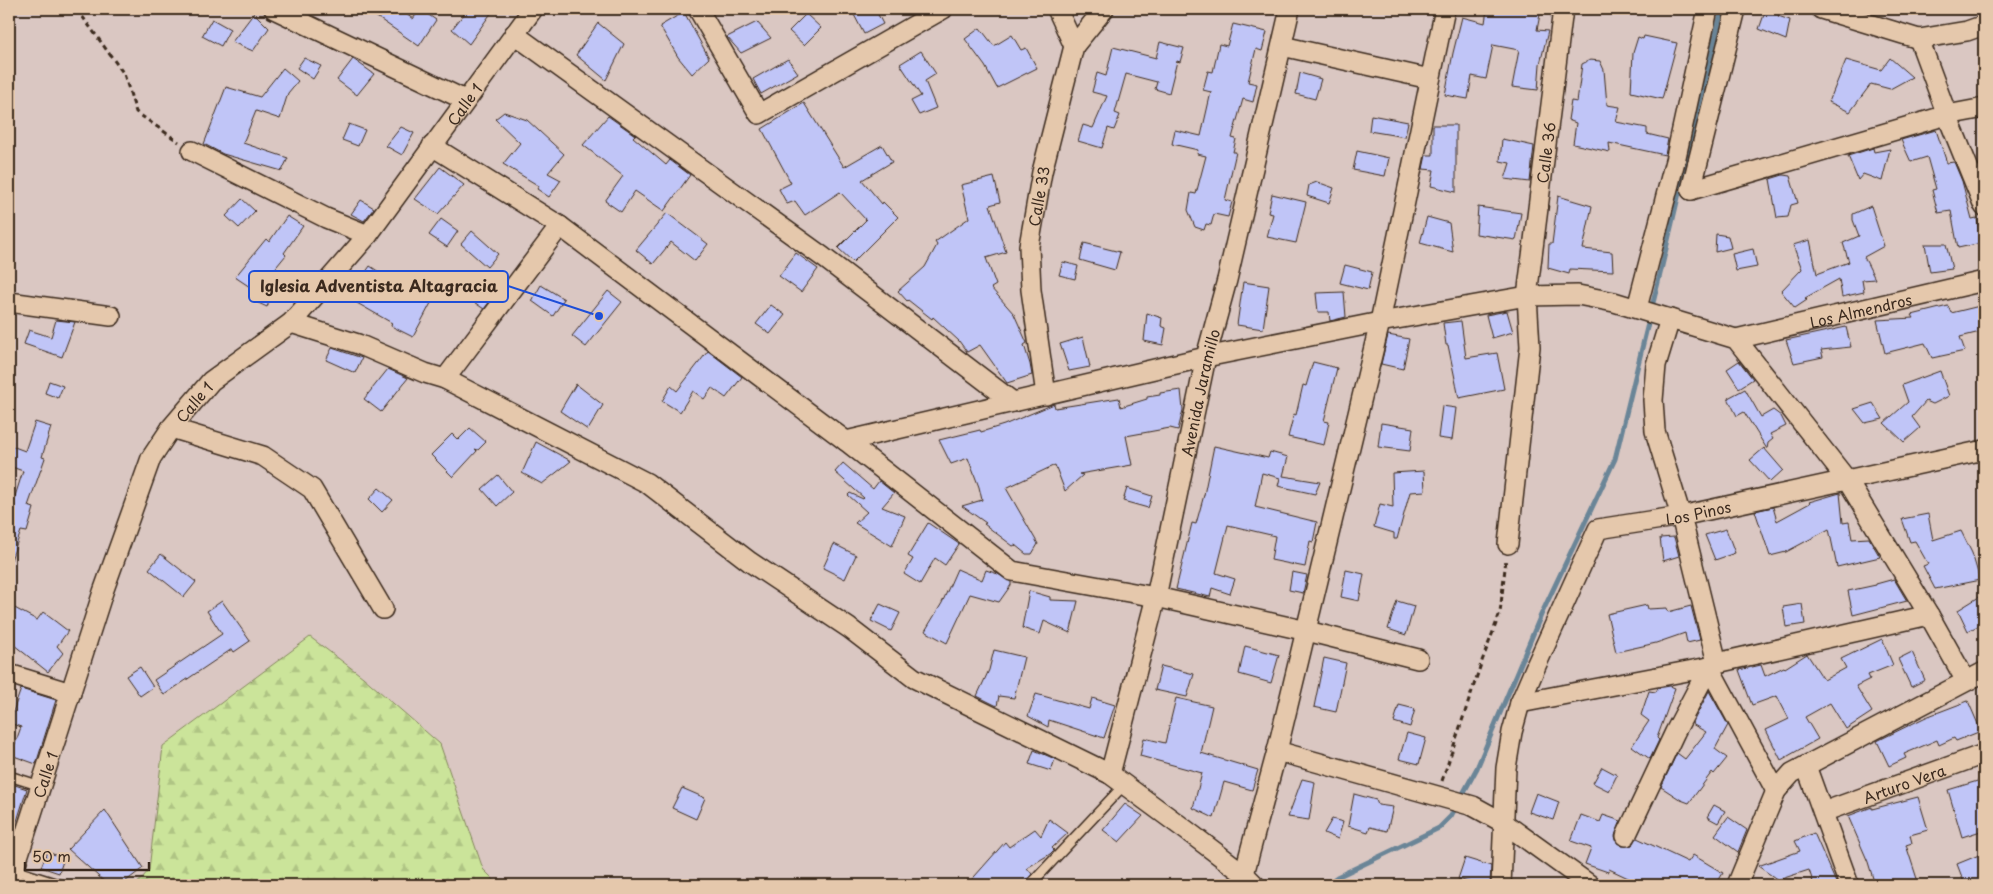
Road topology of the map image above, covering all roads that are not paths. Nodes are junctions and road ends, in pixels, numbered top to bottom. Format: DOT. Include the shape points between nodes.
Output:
graph roads {
  1 [pos="274,9"];
  2 [pos="533,9"];
  3 [pos="698,9"];
  4 [pos="944,9"];
  5 [pos="1057,9"];
  6 [pos="1104,9"];
  7 [pos="1290,9"];
  8 [pos="1445,9"];
  9 [pos="1562,9"];
  10 [pos="1708,9"];
  11 [pos="1736,9"];
  12 [pos="1821,9"];
  13 [pos="306,15"];
  14 [pos="1984,25"];
  15 [pos="514,34"];
  16 [pos="1919,38"];
  17 [pos="1074,46"];
  18 [pos="1282,46"];
  19 [pos="1430,79"];
  20 [pos="465,100"];
  21 [pos="1984,108"];
  22 [pos="1947,115"];
  23 [pos="432,146"];
  24 [pos="192,150"];
  25 [pos="1984,206"];
  26 [pos="560,226"];
  27 [pos="368,235"];
  28 [pos="1984,281"];
  29 [pos="1527,296"];
  30 [pos="9,302"];
  31 [pos="1653,313"];
  32 [pos="111,316"];
  33 [pos="1380,322"];
  34 [pos="291,323"];
  35 [pos="1736,339"];
  36 [pos="1206,357"];
  37 [pos="445,379"];
  38 [pos="1046,395"];
  39 [pos="1013,402"];
  40 [pos="171,428"];
  41 [pos="846,441"];
  42 [pos="1984,450"];
  43 [pos="1847,480"];
  44 [pos="1681,516"];
  45 [pos="1508,544"];
  46 [pos="1156,597"];
  47 [pos="383,609"];
  48 [pos="1929,615"];
  49 [pos="1307,631"];
  50 [pos="1418,659"];
  51 [pos="1713,665"];
  52 [pos="1984,672"];
  53 [pos="9,674"];
  54 [pos="1966,681"];
  55 [pos="72,693"];
  56 [pos="1520,703"];
  57 [pos="1277,751"];
  58 [pos="1984,754"];
  59 [pos="1806,766"];
  60 [pos="9,776"];
  61 [pos="1117,779"];
  62 [pos="41,786"];
  63 [pos="1776,791"];
  64 [pos="1823,812"];
  65 [pos="1504,824"];
  66 [pos="1626,836"];
  67 [pos="11,877"];
  68 [pos="1249,880"];
  69 [pos="60,885"];
  70 [pos="1030,885"];
  71 [pos="1501,885"];
  72 [pos="1590,885"];
  73 [pos="1738,885"];
  74 [pos="1849,885"];
  1 -- 13 [label="street"];
  2 -- 15 [label="street, Calle 1"];
  3 -- 4 [label="street" via="760,114"];
  5 -- 17 [label="street"];
  6 -- 17 [label="street, Calle 33"];
  7 -- 18 [label="street, Avenida Jaramillo"];
  8 -- 19 [label="street"];
  9 -- 29 [label="street, Calle 36"];
  10 -- 31 [label="street" via="1674,166"];
  11 -- 22 [label="street" via="1691,190"];
  12 -- 16 [label="street"];
  13 -- 20 [label="street"];
  14 -- 16 [label="street"];
  15 -- 20 [label="street, Calle 1"];
  15 -- 39 [label="street" via="823,256"];
  16 -- 22 [label="street"];
  17 -- 38 [label="street, Calle 33" via="1042,172 1029,246 1031,290"];
  18 -- 19 [label="street"];
  18 -- 36 [label="street, Avenida Jaramillo"];
  19 -- 33 [label="street"];
  20 -- 23 [label="street, Calle 1"];
  21 -- 22 [label="street"];
  22 -- 25 [label="street"];
  23 -- 26 [label="street"];
  23 -- 27 [label="street, Calle 1"];
  24 -- 27 [label="street" via="326,218"];
  26 -- 37 [label="street"];
  26 -- 41 [label="street"];
  27 -- 34 [label="street, Calle 1"];
  28 -- 35 [label="street, Los Almendros"];
  29 -- 31 [label="street" via="1578,295"];
  29 -- 33 [label="street"];
  29 -- 45 [label="street, Calle 36" via="1530,347"];
  30 -- 32 [label="street"];
  31 -- 35 [label="street"];
  31 -- 44 [label="street" via="1655,431"];
  33 -- 36 [label="street"];
  33 -- 49 [label="street"];
  34 -- 37 [label="street" via="358,344"];
  34 -- 40 [label="street, Calle 1" via="211,381"];
  35 -- 43 [label="street"];
  36 -- 38 [label="street"];
  36 -- 46 [label="street, Avenida Jaramillo"];
  37 -- 61 [label="street" via="647,483 750,562 849,628 914,678"];
  38 -- 39 [label="street"];
  39 -- 41 [label="street"];
  40 -- 47 [label="street" via="263,456 312,489"];
  40 -- 55 [label="street, Calle 1" via="151,458 103,592"];
  41 -- 46 [label="street" via="1012,572"];
  42 -- 43 [label="street, Los Pinos"];
  43 -- 44 [label="street, Los Pinos"];
  43 -- 48 [label="street"];
  44 -- 51 [label="street"];
  44 -- 56 [label="street, Los Pinos" via="1598,529"];
  46 -- 49 [label="street"];
  46 -- 61 [label="street, Avenida Jaramillo"];
  48 -- 51 [label="street"];
  48 -- 54 [label="street"];
  49 -- 50 [label="street"];
  49 -- 57 [label="street"];
  51 -- 56 [label="street"];
  51 -- 63 [label="street"];
  51 -- 66 [label="street" via="1675,732"];
  52 -- 54 [label="street"];
  53 -- 55 [label="street"];
  54 -- 59 [label="street"];
  55 -- 62 [label="street, Calle 1"];
  56 -- 65 [label="street" via="1506,768"];
  57 -- 65 [label="street" via="1473,806"];
  57 -- 68 [label="street"];
  58 -- 64 [label="street, Arturo Vera"];
  59 -- 63 [label="street" via="1792,773"];
  59 -- 64 [label="street"];
  60 -- 62 [label="lane"];
  61 -- 68 [label="street"];
  61 -- 70 [label="lane"];
  62 -- 67 [label="street, Calle 1"];
  63 -- 73 [label="street"];
  64 -- 74 [label="street"];
  65 -- 71 [label="street"];
  65 -- 72 [label="street"];
  67 -- 69 [label="lane"];
}
